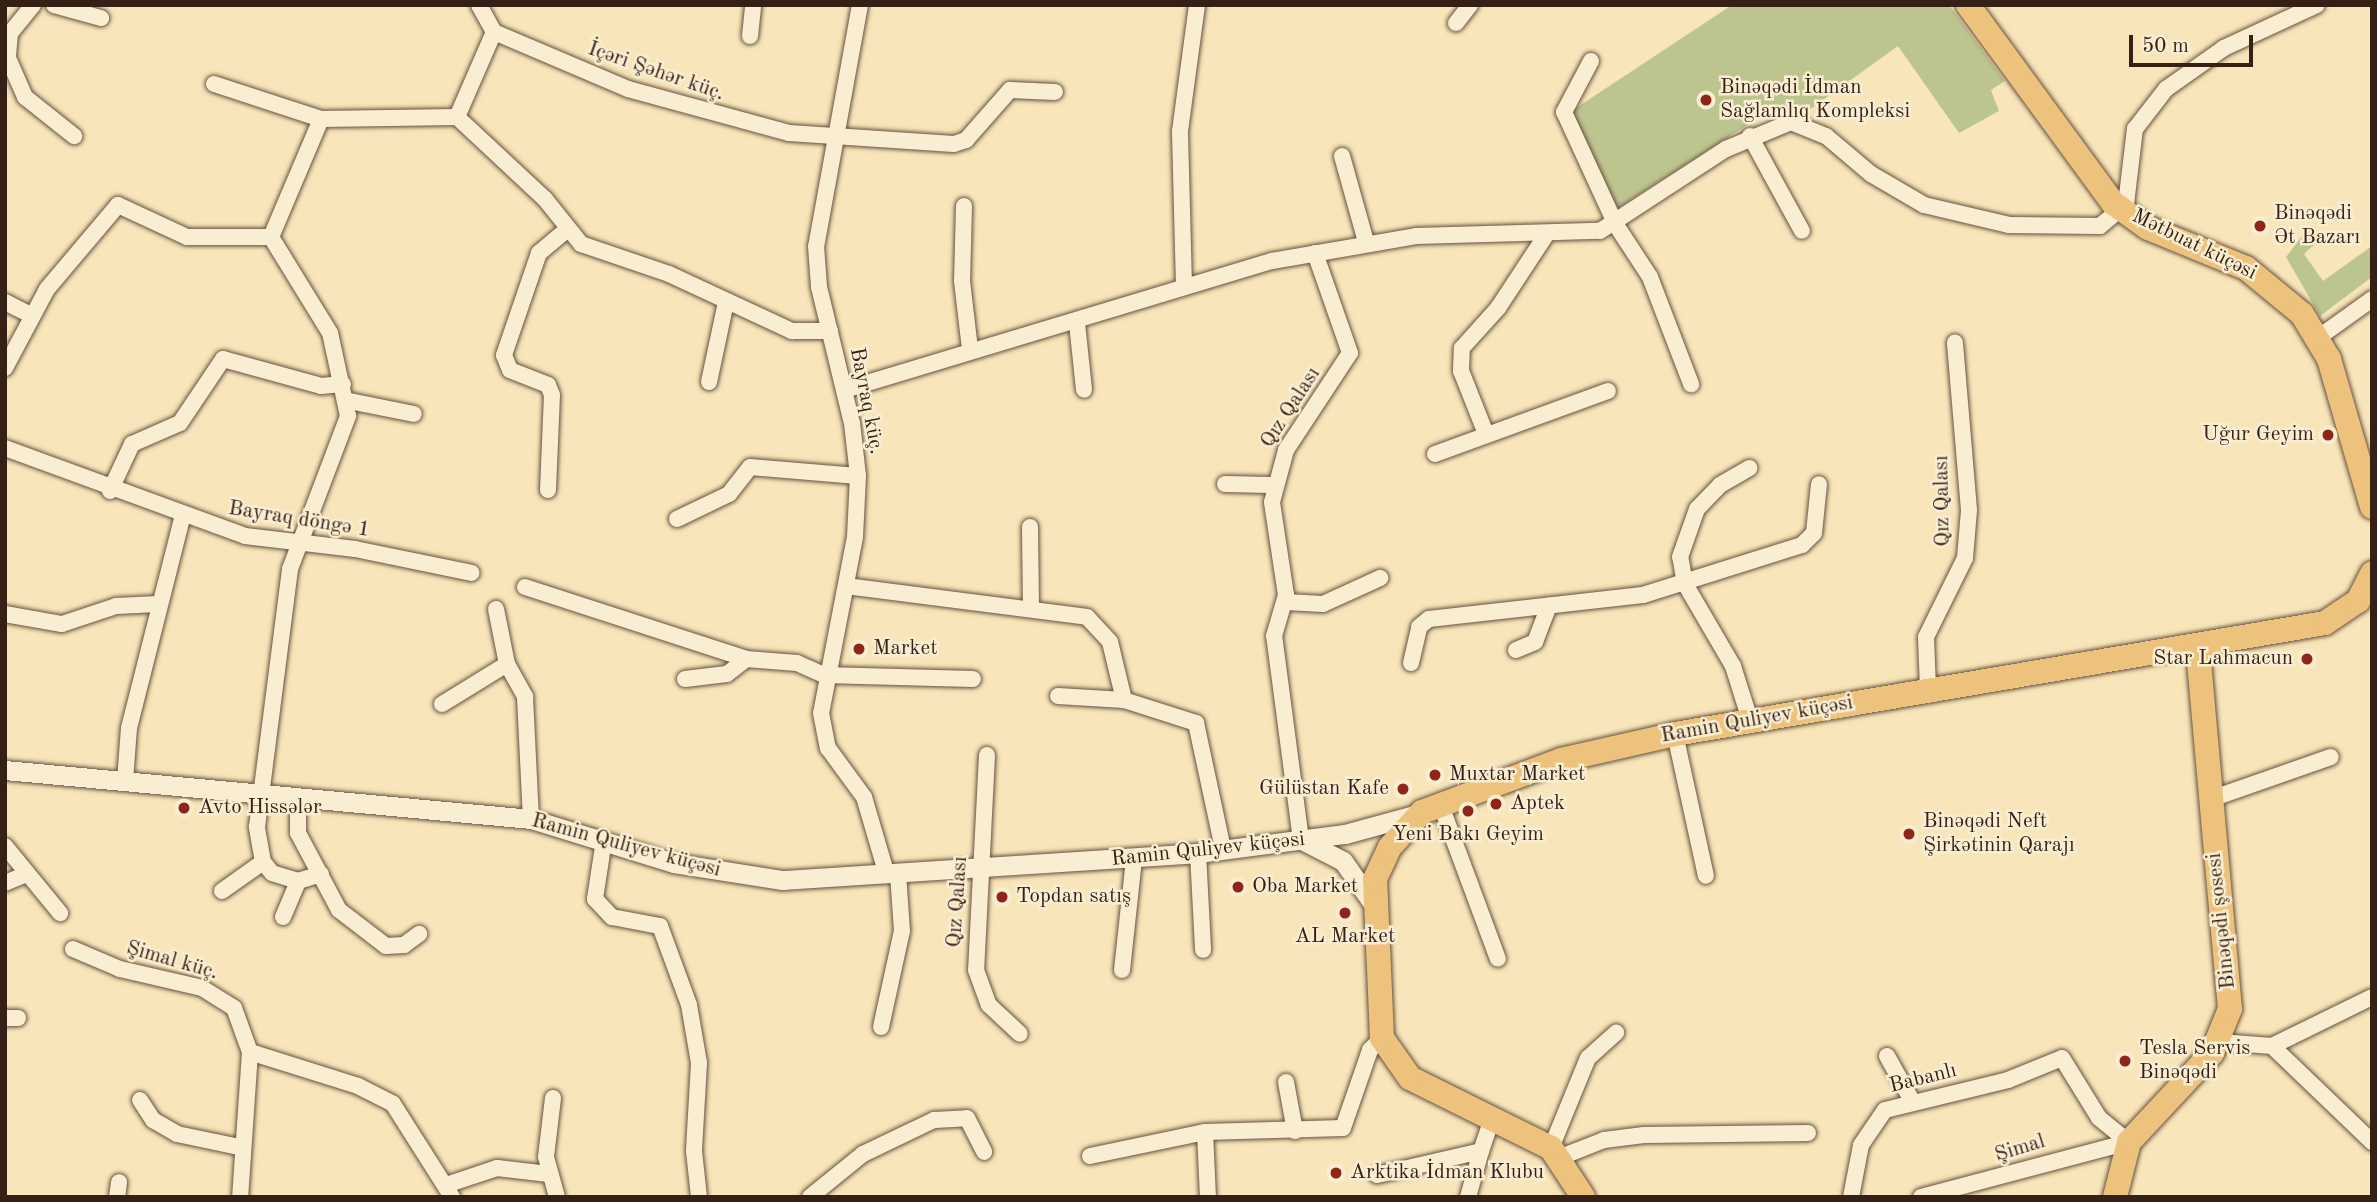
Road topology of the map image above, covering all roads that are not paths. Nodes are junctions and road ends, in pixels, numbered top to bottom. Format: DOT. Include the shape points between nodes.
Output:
graph roads {
  1 [pos="33,5"];
  2 [pos="54,5"];
  3 [pos="480,5"];
  4 [pos="753,5"];
  5 [pos="860,5"];
  6 [pos="1197,5"];
  7 [pos="1470,5"];
  8 [pos="1968,5"];
  9 [pos="2317,5"];
  10 [pos="101,18"];
  11 [pos="11,21"];
  12 [pos="1456,23"];
  13 [pos="494,32"];
  14 [pos="750,36"];
  15 [pos="6,48"];
  16 [pos="1591,61"];
  17 [pos="214,84"];
  18 [pos="1055,92"];
  19 [pos="457,117"];
  20 [pos="321,119"];
  21 [pos="74,136"];
  22 [pos="1750,136"];
  23 [pos="839,139"];
  24 [pos="1342,156"];
  25 [pos="964,206"];
  26 [pos="2122,211"];
  27 [pos="1616,225"];
  28 [pos="566,230"];
  29 [pos="1802,231"];
  30 [pos="1546,235"];
  31 [pos="271,237"];
  32 [pos="1366,242"];
  33 [pos="1315,253"];
  34 [pos="1184,286"];
  35 [pos="2372,299"];
  36 [pos="5,302"];
  37 [pos="726,302"];
  38 [pos="30,315"];
  39 [pos="1077,323"];
  40 [pos="830,331"];
  41 [pos="2319,337"];
  42 [pos="1955,343"];
  43 [pos="970,349"];
  44 [pos="5,368"];
  45 [pos="709,382"];
  46 [pos="343,384"];
  47 [pos="1690,384"];
  48 [pos="844,390"];
  49 [pos="1084,390"];
  50 [pos="1608,391"];
  51 [pos="349,401"];
  52 [pos="414,414"];
  53 [pos="1486,433"];
  54 [pos="5,448"];
  55 [pos="1435,454"];
  56 [pos="1750,468"];
  57 [pos="858,476"];
  58 [pos="1225,484"];
  59 [pos="1819,484"];
  60 [pos="1272,485"];
  61 [pos="548,490"];
  62 [pos="110,491"];
  63 [pos="2372,507"];
  64 [pos="182,517"];
  65 [pos="677,519"];
  66 [pos="1030,527"];
  67 [pos="297,544"];
  68 [pos="472,573"];
  69 [pos="2372,573"];
  70 [pos="1380,578"];
  71 [pos="1685,584"];
  72 [pos="846,586"];
  73 [pos="525,587"];
  74 [pos="1286,602"];
  75 [pos="158,604"];
  76 [pos="1549,606"];
  77 [pos="1031,608"];
  78 [pos="496,609"];
  79 [pos="5,614"];
  80 [pos="2198,648"];
  81 [pos="1516,650"];
  82 [pos="747,659"];
  83 [pos="1411,663"];
  84 [pos="507,664"];
  85 [pos="824,675"];
  86 [pos="685,679"];
  87 [pos="973,679"];
  88 [pos="1928,689"];
  89 [pos="1058,696"];
  90 [pos="1124,700"];
  91 [pos="442,704"];
  92 [pos="1750,720"];
  93 [pos="1675,734"];
  94 [pos="987,755"];
  95 [pos="2331,757"];
  96 [pos="5,770"];
  97 [pos="125,781"];
  98 [pos="260,796"];
  99 [pos="298,800"];
  100 [pos="2208,800"];
  101 [pos="1431,808"];
  102 [pos="531,819"];
  103 [pos="604,840"];
  104 [pos="1301,840"];
  105 [pos="5,846"];
  106 [pos="1223,849"];
  107 [pos="1198,853"];
  108 [pos="1134,859"];
  109 [pos="263,862"];
  110 [pos="981,869"];
  111 [pos="26,874"];
  112 [pos="321,874"];
  113 [pos="892,875"];
  114 [pos="1706,876"];
  115 [pos="298,881"];
  116 [pos="5,883"];
  117 [pos="222,891"];
  118 [pos="1371,901"];
  119 [pos="60,913"];
  120 [pos="282,918"];
  121 [pos="419,934"];
  122 [pos="73,949"];
  123 [pos="1203,950"];
  124 [pos="1498,959"];
  125 [pos="1122,970"];
  126 [pos="2372,997"];
  127 [pos="881,1027"];
  128 [pos="1616,1033"];
  129 [pos="1020,1034"];
  130 [pos="1382,1038"];
  131 [pos="2220,1042"];
  132 [pos="2272,1046"];
  133 [pos="250,1052"];
  134 [pos="1886,1056"];
  135 [pos="1286,1082"];
  136 [pos="553,1098"];
  137 [pos="1911,1099"];
  138 [pos="141,1100"];
  139 [pos="1491,1122"];
  140 [pos="1295,1131"];
  141 [pos="1205,1132"];
  142 [pos="1808,1133"];
  143 [pos="2129,1142"];
  144 [pos="2372,1142"];
  145 [pos="239,1147"];
  146 [pos="1481,1151"];
  147 [pos="984,1152"];
  148 [pos="1556,1152"];
  149 [pos="1090,1156"];
  150 [pos="549,1174"];
  151 [pos="1377,1174"];
  152 [pos="451,1191"];
  153 [pos="240,1197"];
  154 [pos="557,1197"];
  155 [pos="699,1197"];
  156 [pos="810,1197"];
  157 [pos="1208,1197"];
  158 [pos="1468,1197"];
  159 [pos="1583,1197"];
  160 [pos="1851,1197"];
  161 [pos="1922,1197"];
  162 [pos="2115,1197"];
  1 -- 11 [label="street"];
  2 -- 10 [label="street"];
  3 -- 13 [label="street"];
  4 -- 14 [label="street"];
  5 -- 23 [label="street, Bayraq küç."];
  6 -- 34 [label="street" via="1180,131"];
  7 -- 12 [label="street"];
  8 -- 26 [label="main road, Mətbuat küçəsi" via="2081,164"];
  9 -- 26 [label="street" via="2224,48 2166,89 2135,129 2130,195"];
  11 -- 15 [label="street"];
  13 -- 19 [label="street"];
  13 -- 23 [label="street, İçəri Şəhər küç." via="628,89 707,115"];
  15 -- 21 [label="street" via="25,97"];
  16 -- 27 [label="street" via="1564,112"];
  17 -- 20 [label="street"];
  18 -- 23 [label="street, İçəri Şəhər küç." via="1010,90 966,140 954,144"];
  19 -- 20 [label="street"];
  19 -- 28 [label="street" via="545,199"];
  20 -- 31 [label="street"];
  22 -- 26 [label="street" via="1791,122 1812,127 1924,205 1972,220 2076,230 2100,226"];
  22 -- 27 [label="street"];
  22 -- 29 [label="street"];
  23 -- 40 [label="street, Bayraq küç." via="816,246"];
  24 -- 32 [label="street"];
  25 -- 43 [label="street" via="962,281"];
  26 -- 41 [label="main road, Mətbuat küçəsi" via="2246,268 2287,298"];
  27 -- 30 [label="street"];
  27 -- 47 [label="street" via="1650,277"];
  28 -- 37 [label="street" via="599,252 668,274"];
  28 -- 61 [label="street" via="540,253 504,355 510,370 548,385 552,395"];
  30 -- 32 [label="street"];
  30 -- 53 [label="street" via="1498,308 1462,348 1461,371"];
  31 -- 38 [label="street" via="187,237 118,205"];
  31 -- 46 [label="street" via="330,333"];
  32 -- 33 [label="street"];
  33 -- 34 [label="street"];
  33 -- 60 [label="street, Qız Qalası" via="1350,353 1286,450"];
  34 -- 39 [label="street"];
  35 -- 41 [label="street"];
  36 -- 38 [label="street"];
  37 -- 40 [label="street" via="792,331"];
  37 -- 45 [label="street"];
  38 -- 44 [label="street"];
  39 -- 43 [label="street"];
  39 -- 49 [label="street"];
  40 -- 48 [label="street, Bayraq küç."];
  41 -- 63 [label="main road, Mətbuat küçəsi"];
  42 -- 88 [label="street, Qız Qalası" via="1967,534 1956,583 1926,637"];
  43 -- 48 [label="street"];
  46 -- 51 [label="street"];
  46 -- 62 [label="street" via="321,386 223,359 180,423 131,444"];
  48 -- 57 [label="street, Bayraq küç."];
  50 -- 53 [label="street"];
  51 -- 52 [label="street"];
  51 -- 67 [label="street" via="342,436"];
  53 -- 55 [label="street"];
  54 -- 62 [label="street, Bayraq döngə 1"];
  56 -- 71 [label="street" via="1720,485 1687,524 1680,557"];
  57 -- 65 [label="street" via="750,467 729,494"];
  57 -- 72 [label="street, Bayraq küç."];
  58 -- 60 [label="street"];
  59 -- 71 [label="street" via="1814,533 1802,545"];
  60 -- 74 [label="street, Qız Qalası"];
  62 -- 64 [label="street, Bayraq döngə 1"];
  64 -- 67 [label="street, Bayraq döngə 1"];
  64 -- 75 [label="street"];
  66 -- 77 [label="street"];
  67 -- 68 [label="street, Bayraq döngə 1"];
  67 -- 98 [label="street"];
  69 -- 80 [label="main road, Ramin Quliyev küçəsi" via="2358,600 2325,623"];
  70 -- 74 [label="street" via="1323,604"];
  71 -- 76 [label="street"];
  71 -- 92 [label="street" via="1732,666"];
  72 -- 77 [label="street"];
  72 -- 85 [label="street, Bayraq küç."];
  73 -- 82 [label="street"];
  74 -- 104 [label="street, Qız Qalası" via="1274,636"];
  75 -- 79 [label="street" via="116,606 62,624"];
  75 -- 97 [label="street" via="129,728"];
  76 -- 81 [label="street" via="1535,642"];
  76 -- 83 [label="street" via="1429,619 1419,627"];
  77 -- 90 [label="street" via="1087,617 1101,626"];
  78 -- 84 [label="street"];
  80 -- 88 [label="main road, Ramin Quliyev küçəsi"];
  80 -- 100 [label="main road, Binəqədi şosesi"];
  82 -- 85 [label="street" via="797,663"];
  82 -- 86 [label="street" via="727,674"];
  84 -- 91 [label="street"];
  84 -- 102 [label="street" via="525,697"];
  85 -- 87 [label="street"];
  85 -- 113 [label="street, Bayraq küç." via="821,713 828,748 864,797"];
  88 -- 92 [label="main road, Ramin Quliyev küçəsi"];
  89 -- 90 [label="street"];
  90 -- 106 [label="street" via="1196,723"];
  92 -- 93 [label="main road, Ramin Quliyev küçəsi"];
  93 -- 101 [label="main road, Ramin Quliyev küçəsi" via="1561,760"];
  93 -- 114 [label="street"];
  94 -- 110 [label="street, Qız Qalası"];
  95 -- 100 [label="street"];
  96 -- 97 [label="street, Ramin Quliyev küçəsi"];
  97 -- 98 [label="street, Ramin Quliyev küçəsi"];
  98 -- 99 [label="street, Ramin Quliyev küçəsi"];
  98 -- 109 [label="street"];
  99 -- 102 [label="street, Ramin Quliyev küçəsi"];
  99 -- 112 [label="street" via="298,833"];
  100 -- 131 [label="main road, Binəqədi şosesi" via="2231,984"];
  101 -- 104 [label="street, Ramin Quliyev küçəsi"];
  101 -- 118 [label="main road" via="1381,863"];
  101 -- 124 [label="street"];
  102 -- 103 [label="street, Ramin Quliyev küçəsi"];
  103 -- 113 [label="street, Ramin Quliyev küçəsi" via="747,877"];
  103 -- 155 [label="street" via="595,899 612,917 660,926 688,1005 699,1063 694,1151"];
  104 -- 106 [label="street, Ramin Quliyev küçəsi"];
  104 -- 118 [label="street" via="1343,861"];
  105 -- 111 [label="street"];
  106 -- 107 [label="street, Ramin Quliyev küçəsi"];
  107 -- 108 [label="street, Ramin Quliyev küçəsi"];
  107 -- 123 [label="street"];
  108 -- 110 [label="street, Ramin Quliyev küçəsi"];
  108 -- 125 [label="street"];
  109 -- 115 [label="street" via="272,873"];
  109 -- 117 [label="street"];
  110 -- 113 [label="street, Ramin Quliyev küçəsi"];
  110 -- 129 [label="street, Qız Qalası" via="975,946 980,992"];
  111 -- 116 [label="street"];
  111 -- 119 [label="street"];
  112 -- 115 [label="street"];
  112 -- 121 [label="street" via="339,910 373,940 395,948"];
  113 -- 127 [label="street, Bayraq küç." via="902,931"];
  115 -- 120 [label="street"];
  118 -- 130 [label="main road"];
  122 -- 133 [label="street, Şimal küç." via="223,998 234,1008"];
  126 -- 132 [label="street"];
  128 -- 148 [label="street" via="1588,1058"];
  130 -- 139 [label="main road" via="1410,1078"];
  130 -- 140 [label="street" via="1370,1050 1343,1128"];
  131 -- 132 [label="street"];
  131 -- 143 [label="main road"];
  132 -- 144 [label="street"];
  133 -- 145 [label="street, Şimal küç."];
  133 -- 152 [label="street" via="358,1086 393,1104"];
  134 -- 137 [label="street"];
  135 -- 140 [label="street"];
  136 -- 150 [label="street"];
  137 -- 143 [label="street, Babanlı" via="2008,1080 2062,1058 2099,1118"];
  137 -- 160 [label="street, Babanlı" via="1869,1127"];
  138 -- 145 [label="street" via="153,1120 177,1134"];
  139 -- 146 [label="street"];
  139 -- 148 [label="main road"];
  140 -- 141 [label="street"];
  141 -- 149 [label="street"];
  141 -- 157 [label="street"];
  142 -- 148 [label="street" via="1644,1135"];
  143 -- 161 [label="street, Şimal"];
  143 -- 162 [label="main road"];
  145 -- 153 [label="street, Şimal küç."];
  146 -- 151 [label="street"];
  146 -- 158 [label="street"];
  147 -- 156 [label="street" via="967,1118 934,1120 863,1154"];
  148 -- 159 [label="main road"];
  150 -- 152 [label="street" via="497,1168"];
  150 -- 154 [label="street"];
}
